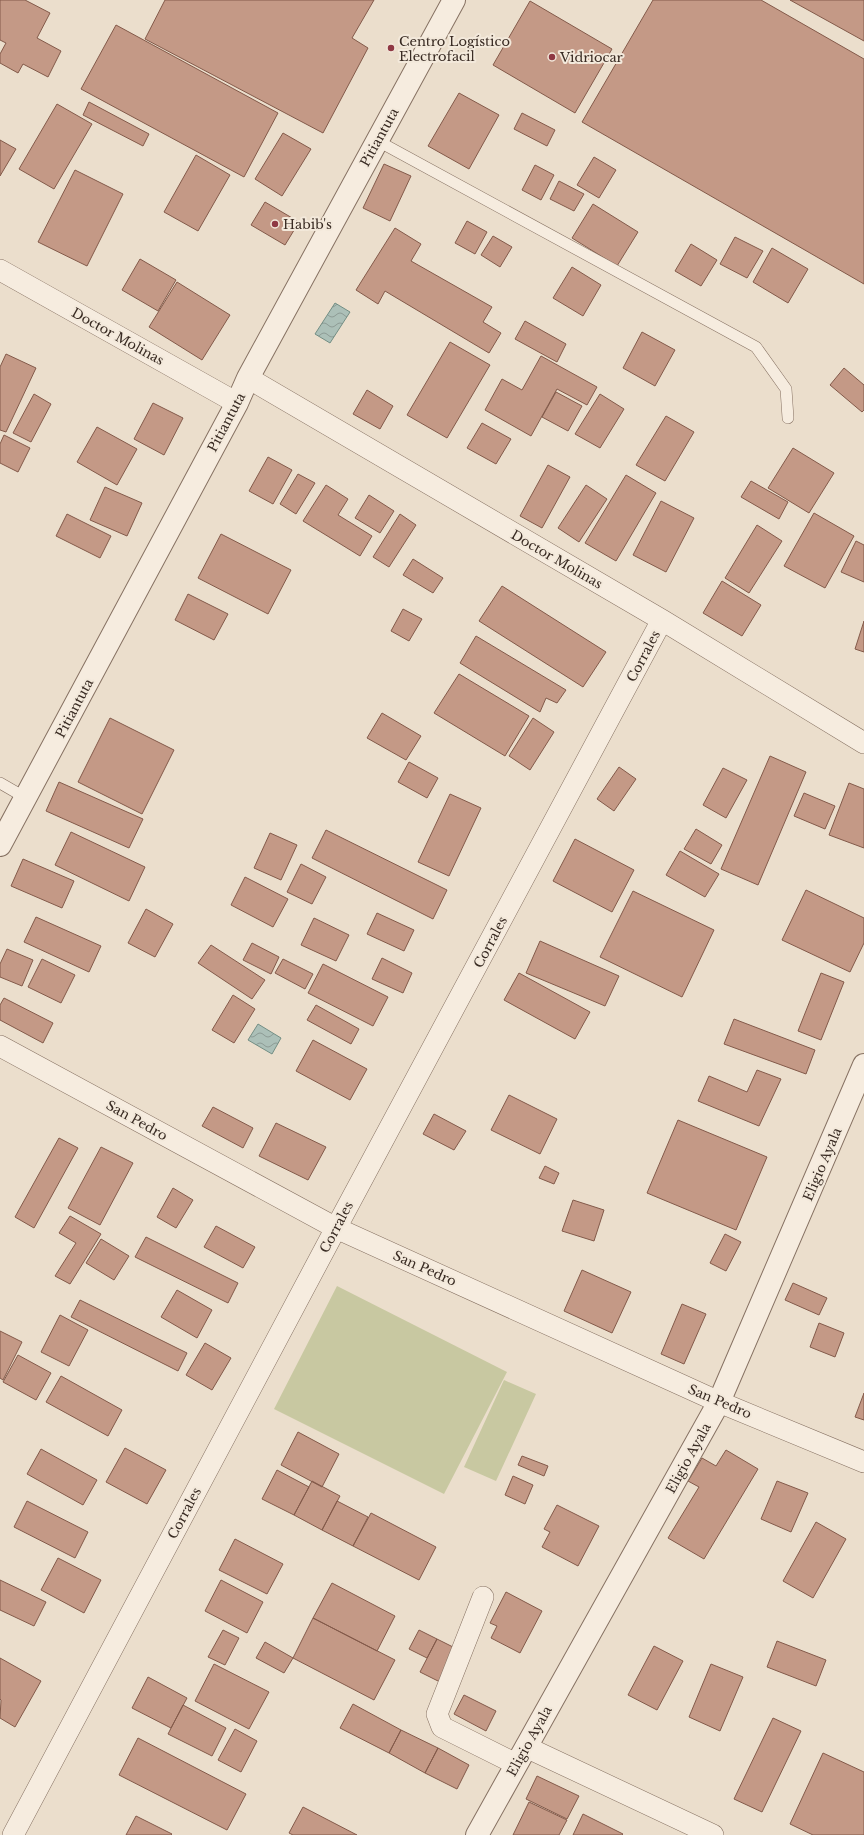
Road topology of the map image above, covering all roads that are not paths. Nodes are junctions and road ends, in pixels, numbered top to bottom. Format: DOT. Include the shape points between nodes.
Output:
graph roads {
  1 [pos="454,0"];
  2 [pos="376,140"];
  3 [pos="0,270"];
  4 [pos="248,378"];
  5 [pos="237,403"];
  6 [pos="788,418"];
  7 [pos="662,620"];
  8 [pos="864,743"];
  9 [pos="0,783"];
  10 [pos="26,798"];
  11 [pos="0,845"];
  12 [pos="0,1046"];
  13 [pos="864,1065"];
  14 [pos="336,1228"];
  15 [pos="719,1402"];
  16 [pos="864,1462"];
  17 [pos="483,1597"];
  18 [pos="521,1756"];
  19 [pos="13,1835"];
  20 [pos="477,1835"];
  21 [pos="713,1835"];
  1 -- 2 [label="street, Pitiantuta"];
  2 -- 4 [label="street, Pitiantuta"];
  2 -- 6 [label="lane" via="756,347 786,389"];
  3 -- 5 [label="street, Doctor Molinas"];
  4 -- 5 [label="street, Pitiantuta"];
  4 -- 7 [label="street, Doctor Molinas"];
  5 -- 10 [label="street, Pitiantuta"];
  7 -- 8 [label="street, Doctor Molinas"];
  7 -- 14 [label="street, Corrales"];
  9 -- 10 [label="lane"];
  10 -- 11 [label="street, Pitiantuta"];
  12 -- 14 [label="street, San Pedro"];
  13 -- 15 [label="street, Eligio Ayala"];
  14 -- 15 [label="street, San Pedro"];
  14 -- 19 [label="street, Corrales"];
  15 -- 16 [label="street, San Pedro"];
  15 -- 18 [label="street, Eligio Ayala"];
  17 -- 18 [label="street" via="437,1714 442,1727"];
  18 -- 20 [label="street, Eligio Ayala"];
  18 -- 21 [label="street"];
}
